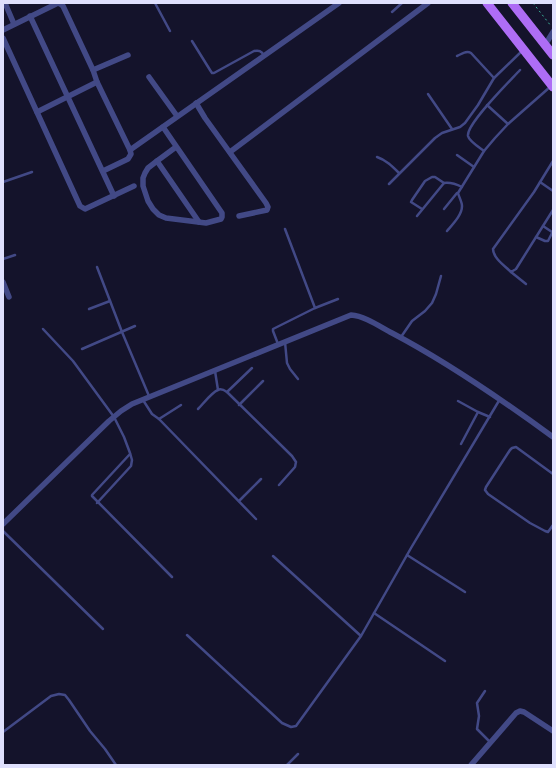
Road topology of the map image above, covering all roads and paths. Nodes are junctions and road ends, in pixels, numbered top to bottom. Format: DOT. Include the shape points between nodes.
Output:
graph roads {
  1 [pos="5,3"];
  2 [pos="155,3"];
  3 [pos="339,3"];
  4 [pos="402,3"];
  5 [pos="428,3"];
  6 [pos="487,3"];
  7 [pos="512,3"];
  8 [pos="533,3"];
  9 [pos="392,12"];
  10 [pos="30,16"];
  11 [pos="14,24"];
  12 [pos="3,30"];
  13 [pos="170,31"];
  14 [pos="553,31"];
  15 [pos="3,38"];
  16 [pos="192,41"];
  17 [pos="545,45"];
  18 [pos="523,49"];
  19 [pos="128,55"];
  20 [pos="265,55"];
  21 [pos="553,55"];
  22 [pos="457,56"];
  23 [pos="93,70"];
  24 [pos="520,70"];
  25 [pos="149,77"];
  26 [pos="494,78"];
  27 [pos="97,82"];
  28 [pos="552,86"];
  29 [pos="428,94"];
  30 [pos="68,97"];
  31 [pos="196,103"];
  32 [pos="487,105"];
  33 [pos="37,112"];
  34 [pos="177,116"];
  35 [pos="508,124"];
  36 [pos="163,127"];
  37 [pos="452,129"];
  38 [pos="176,147"];
  39 [pos="130,150"];
  40 [pos="230,152"];
  41 [pos="484,152"];
  42 [pos="457,154"];
  43 [pos="377,157"];
  44 [pos="157,161"];
  45 [pos="553,161"];
  46 [pos="474,167"];
  47 [pos="102,171"];
  48 [pos="32,172"];
  49 [pos="399,173"];
  50 [pos="3,182"];
  51 [pos="540,182"];
  52 [pos="444,183"];
  53 [pos="389,184"];
  54 [pos="134,186"];
  55 [pos="462,187"];
  56 [pos="553,191"];
  57 [pos="458,193"];
  58 [pos="114,196"];
  59 [pos="422,209"];
  60 [pos="444,210"];
  61 [pos="553,210"];
  62 [pos="239,216"];
  63 [pos="417,216"];
  64 [pos="199,222"];
  65 [pos="543,226"];
  66 [pos="285,229"];
  67 [pos="447,232"];
  68 [pos="536,237"];
  69 [pos="14,255"];
  70 [pos="3,258"];
  71 [pos="97,267"];
  72 [pos="511,272"];
  73 [pos="441,276"];
  74 [pos="3,282"];
  75 [pos="526,284"];
  76 [pos="9,297"];
  77 [pos="338,299"];
  78 [pos="110,301"];
  79 [pos="89,308"];
  80 [pos="315,308"];
  81 [pos="135,326"];
  82 [pos="43,330"];
  83 [pos="122,332"];
  84 [pos="401,337"];
  85 [pos="285,342"];
  86 [pos="278,344"];
  87 [pos="82,349"];
  88 [pos="252,368"];
  89 [pos="215,370"];
  90 [pos="298,378"];
  91 [pos="264,381"];
  92 [pos="218,390"];
  93 [pos="227,392"];
  94 [pos="149,397"];
  95 [pos="500,399"];
  96 [pos="143,400"];
  97 [pos="458,401"];
  98 [pos="180,405"];
  99 [pos="239,405"];
  100 [pos="198,409"];
  101 [pos="478,412"];
  102 [pos="114,417"];
  103 [pos="490,417"];
  104 [pos="159,419"];
  105 [pos="553,437"];
  106 [pos="461,444"];
  107 [pos="130,454"];
  108 [pos="553,474"];
  109 [pos="261,479"];
  110 [pos="278,485"];
  111 [pos="239,501"];
  112 [pos="97,503"];
  113 [pos="256,519"];
  114 [pos="3,524"];
  115 [pos="553,525"];
  116 [pos="3,531"];
  117 [pos="407,555"];
  118 [pos="273,556"];
  119 [pos="172,577"];
  120 [pos="465,592"];
  121 [pos="374,613"];
  122 [pos="102,629"];
  123 [pos="187,635"];
  124 [pos="361,636"];
  125 [pos="445,661"];
  126 [pos="485,691"];
  127 [pos="553,731"];
  128 [pos="3,732"];
  129 [pos="491,742"];
  130 [pos="298,754"];
  131 [pos="116,765"];
  132 [pos="287,765"];
  133 [pos="471,765"];
  1 -- 11 [label="street"];
  2 -- 13 [label="lane"];
  3 -- 20 [label="street"];
  4 -- 9 [label="lane"];
  5 -- 40 [label="street"];
  6 -- 18 [label="main road"];
  7 -- 17 [label="main road"];
  8 -- 14 [label="path"];
  10 -- 11 [label="street"];
  10 -- 23 [label="street" via="61,4"];
  10 -- 30 [label="street"];
  11 -- 12 [label="street"];
  14 -- 17 [label="street"];
  15 -- 33 [label="street"];
  16 -- 20 [label="lane" via="214,73 254,51 258,50"];
  17 -- 21 [label="main road"];
  18 -- 26 [label="lane"];
  18 -- 28 [label="main road"];
  19 -- 23 [label="street"];
  20 -- 31 [label="street"];
  22 -- 26 [label="lane" via="468,51"];
  23 -- 27 [label="street"];
  24 -- 32 [label="lane"];
  25 -- 34 [label="street"];
  26 -- 37 [label="lane" via="465,123"];
  27 -- 30 [label="street"];
  27 -- 39 [label="street"];
  28 -- 35 [label="lane"];
  29 -- 37 [label="lane"];
  30 -- 33 [label="street"];
  30 -- 47 [label="street"];
  31 -- 34 [label="street"];
  31 -- 40 [label="street"];
  32 -- 35 [label="lane"];
  32 -- 41 [label="lane" via="468,134 470,140"];
  33 -- 58 [label="street" via="80,206 85,209"];
  34 -- 36 [label="street"];
  35 -- 41 [label="lane"];
  36 -- 38 [label="street"];
  36 -- 39 [label="street"];
  37 -- 49 [label="lane" via="435,138"];
  38 -- 44 [label="street"];
  38 -- 64 [label="street" via="222,213 221,219"];
  39 -- 47 [label="street" via="128,159"];
  40 -- 62 [label="street" via="268,207 267,210"];
  41 -- 46 [label="lane"];
  42 -- 46 [label="lane"];
  43 -- 49 [label="lane" via="389,163"];
  44 -- 64 [label="street"];
  44 -- 64 [label="street" via="148,168 143,178 143,186 153,209 159,216 166,218"];
  45 -- 51 [label="lane"];
  46 -- 55 [label="lane"];
  47 -- 58 [label="street"];
  48 -- 50 [label="lane"];
  49 -- 53 [label="lane"];
  51 -- 56 [label="lane"];
  51 -- 72 [label="lane" via="493,249 495,256"];
  52 -- 55 [label="lane"];
  52 -- 59 [label="lane"];
  52 -- 59 [label="lane" via="435,177 425,181 411,202"];
  54 -- 58 [label="street"];
  55 -- 57 [label="lane"];
  57 -- 60 [label="lane"];
  57 -- 67 [label="lane" via="462,204 460,215"];
  59 -- 63 [label="lane"];
  61 -- 65 [label="lane"];
  65 -- 68 [label="lane"];
  65 -- 68 [label="lane" via="552,232 548,241"];
  66 -- 80 [label="lane"];
  68 -- 72 [label="lane" via="516,269"];
  69 -- 70 [label="lane"];
  71 -- 78 [label="lane"];
  72 -- 75 [label="lane"];
  73 -- 84 [label="lane" via="432,303 412,321"];
  74 -- 76 [label="street"];
  77 -- 80 [label="lane"];
  78 -- 79 [label="lane"];
  78 -- 83 [label="lane"];
  80 -- 86 [label="lane" via="273,329"];
  81 -- 83 [label="lane"];
  82 -- 102 [label="lane" via="73,360"];
  83 -- 87 [label="lane"];
  83 -- 94 [label="lane"];
  84 -- 85 [label="street" via="358,315 351,315"];
  84 -- 95 [label="street"];
  85 -- 86 [label="street"];
  85 -- 90 [label="lane" via="287,363"];
  86 -- 89 [label="street"];
  88 -- 93 [label="lane"];
  89 -- 92 [label="lane"];
  89 -- 94 [label="street"];
  91 -- 99 [label="lane"];
  92 -- 93 [label="lane"];
  92 -- 100 [label="lane"];
  93 -- 99 [label="lane"];
  94 -- 96 [label="street"];
  95 -- 103 [label="lane"];
  95 -- 105 [label="street"];
  96 -- 102 [label="street" via="132,404"];
  96 -- 104 [label="lane" via="152,414"];
  97 -- 101 [label="lane"];
  98 -- 104 [label="lane"];
  99 -- 110 [label="lane" via="296,462 295,467"];
  101 -- 103 [label="lane"];
  101 -- 106 [label="lane"];
  102 -- 107 [label="lane"];
  102 -- 114 [label="street"];
  103 -- 117 [label="lane"];
  104 -- 111 [label="lane"];
  107 -- 112 [label="lane" via="131,466"];
  107 -- 112 [label="lane" via="92,495"];
  108 -- 115 [label="lane" via="516,447 510,450 485,490 545,531 548,532"];
  109 -- 111 [label="lane"];
  111 -- 113 [label="lane"];
  112 -- 119 [label="lane"];
  116 -- 122 [label="lane"];
  117 -- 120 [label="lane"];
  117 -- 121 [label="lane"];
  118 -- 124 [label="lane"];
  121 -- 124 [label="lane"];
  121 -- 125 [label="lane"];
  123 -- 124 [label="lane" via="282,723 291,727 296,726"];
  126 -- 129 [label="lane" via="477,703 477,729"];
  127 -- 129 [label="street" via="520,711"];
  128 -- 131 [label="lane" via="51,696 64,695"];
  129 -- 133 [label="street"];
  130 -- 132 [label="lane"];
}
